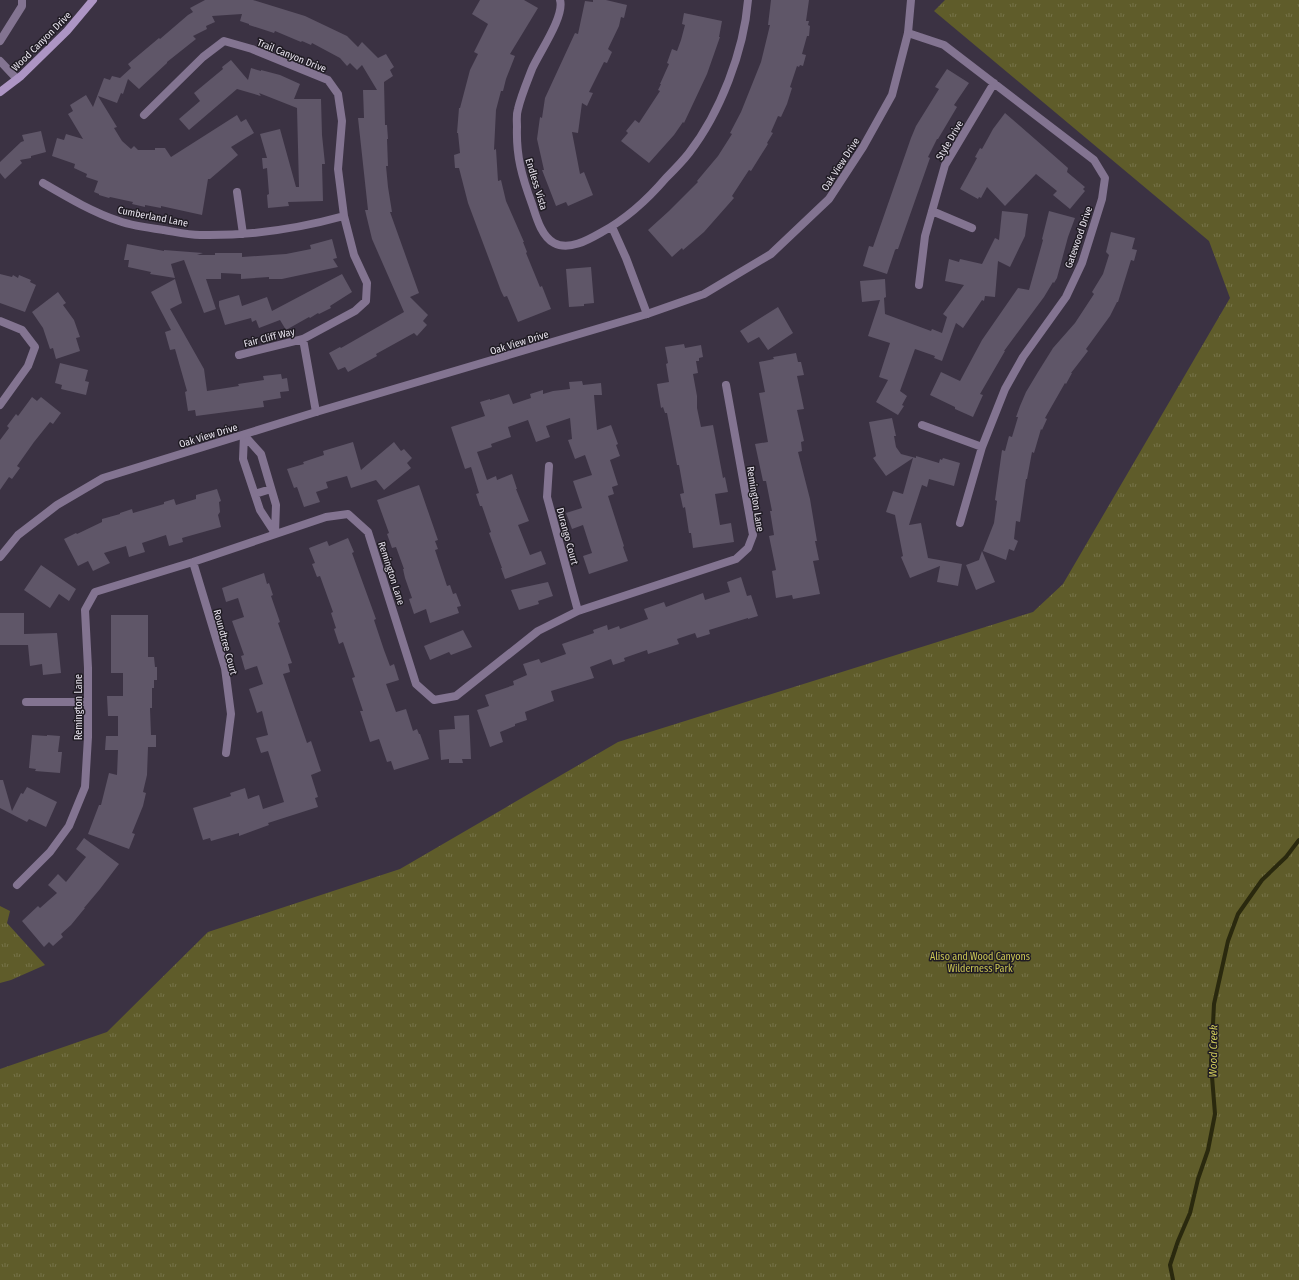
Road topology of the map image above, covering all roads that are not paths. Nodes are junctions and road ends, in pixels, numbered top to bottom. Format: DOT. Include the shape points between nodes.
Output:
graph roads {
  1 [pos="22,0"];
  2 [pos="93,0"];
  3 [pos="560,0"];
  4 [pos="748,0"];
  5 [pos="911,0"];
  6 [pos="908,32"];
  7 [pos="0,41"];
  8 [pos="0,61"];
  9 [pos="17,79"];
  10 [pos="994,83"];
  11 [pos="0,92"];
  12 [pos="144,115"];
  13 [pos="42,183"];
  14 [pos="237,192"];
  15 [pos="932,211"];
  16 [pos="344,216"];
  17 [pos="612,227"];
  18 [pos="972,228"];
  19 [pos="243,234"];
  20 [pos="919,285"];
  21 [pos="647,314"];
  22 [pos="0,321"];
  23 [pos="303,338"];
  24 [pos="239,355"];
  25 [pos="726,385"];
  26 [pos="0,405"];
  27 [pos="316,412"];
  28 [pos="922,425"];
  29 [pos="244,434"];
  30 [pos="982,447"];
  31 [pos="549,466"];
  32 [pos="271,489"];
  33 [pos="254,494"];
  34 [pos="960,524"];
  35 [pos="275,533"];
  36 [pos="0,557"];
  37 [pos="193,562"];
  38 [pos="578,611"];
  39 [pos="26,702"];
  40 [pos="87,702"];
  41 [pos="226,753"];
  42 [pos="17,885"];
  1 -- 7 [label="street" via="22,6"];
  2 -- 9 [label="main road, Wood Canyon Drive" via="68,31"];
  3 -- 17 [label="street, Endless Vista" via="559,14 532,69 517,111 516,147 523,180 544,234 553,242 566,246 588,240"];
  4 -- 17 [label="street, Endless Vista" via="746,19 733,69 713,115 689,153 660,186"];
  5 -- 6 [label="street, Oak View Drive"];
  6 -- 10 [label="street, Gatewood Drive" via="944,45"];
  6 -- 21 [label="street, Oak View Drive" via="892,95 863,147 829,199 772,254 704,294"];
  8 -- 9 [label="street"];
  9 -- 11 [label="main road, Wood Canyon Drive"];
  10 -- 15 [label="street, Style Drive" via="945,165"];
  10 -- 30 [label="street, Gatewood Drive" via="1094,160 1105,178 1102,199 1082,263 1070,290 1019,364 1005,389"];
  12 -- 16 [label="street, Trail Canyon Drive" via="203,57 224,41 252,49 328,80 338,94 342,121 338,169"];
  13 -- 19 [label="street, Cumberland Lane" via="85,207 120,222 198,235"];
  14 -- 19 [label="street"];
  15 -- 18 [label="street"];
  15 -- 20 [label="street, Style Drive"];
  16 -- 19 [label="street, Cumberland Lane" via="285,230"];
  16 -- 23 [label="street, Trail Canyon Drive" via="354,255 367,283 366,301 356,311"];
  17 -- 21 [label="street"];
  21 -- 27 [label="street, Oak View Drive"];
  22 -- 26 [label="street" via="22,330 35,347 28,366"];
  23 -- 24 [label="street, Fair Cliff Way"];
  23 -- 27 [label="street"];
  25 -- 38 [label="street, Remington Lane" via="752,535 748,548 736,559"];
  27 -- 29 [label="street, Oak View Drive"];
  28 -- 30 [label="street"];
  29 -- 32 [label="street" via="261,454"];
  29 -- 33 [label="street" via="243,459"];
  29 -- 36 [label="street, Oak View Drive" via="103,478 57,505 23,531"];
  30 -- 34 [label="street, Gatewood Drive"];
  31 -- 38 [label="street, Durango Court" via="547,498"];
  32 -- 33 [label="street"];
  32 -- 35 [label="street" via="276,505"];
  33 -- 35 [label="street" via="260,510"];
  35 -- 37 [label="street, Remington Lane"];
  35 -- 38 [label="street, Remington Lane" via="326,517 348,514 368,532 416,684 434,700 456,696 538,631"];
  37 -- 40 [label="street, Remington Lane" via="95,592 85,610"];
  37 -- 41 [label="street, Roundtree Court" via="225,668 232,714"];
  39 -- 40 [label="street"];
  40 -- 42 [label="street, Remington Lane" via="85,787 69,826 50,852"];
}
